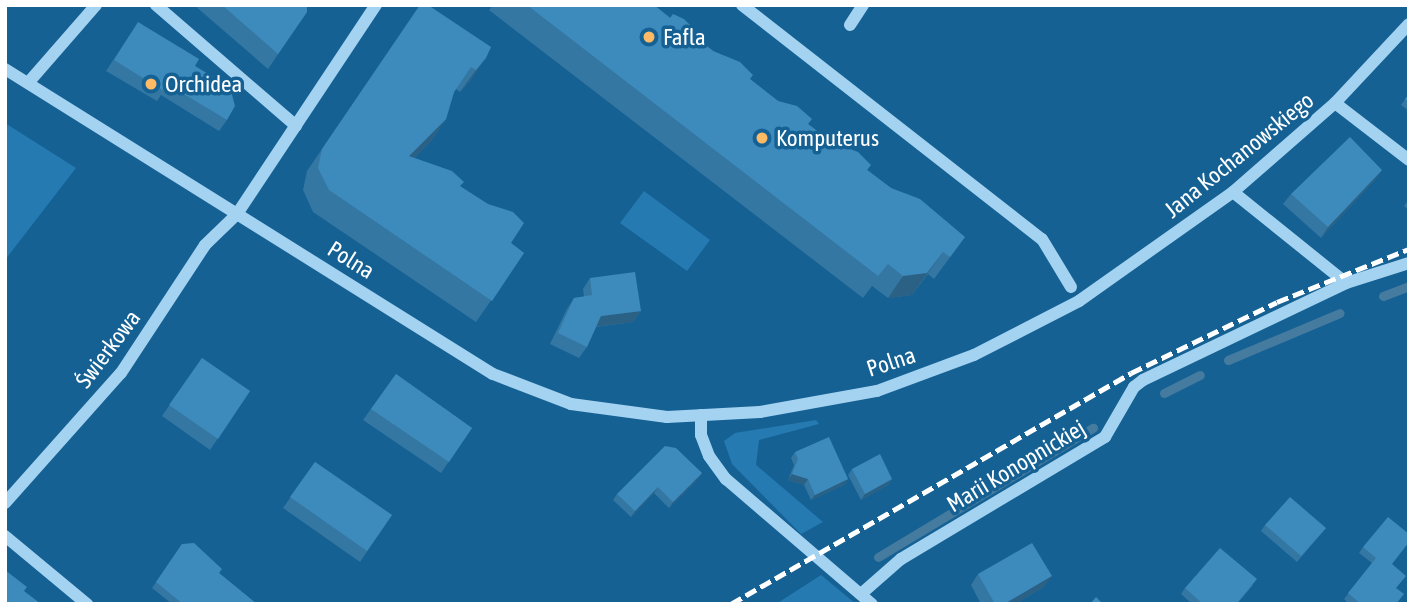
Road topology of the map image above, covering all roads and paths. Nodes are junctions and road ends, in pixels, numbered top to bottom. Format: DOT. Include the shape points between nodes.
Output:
graph roads {
  1 [pos="96,5"];
  2 [pos="156,5"];
  3 [pos="376,5"];
  4 [pos="742,5"];
  5 [pos="863,5"];
  6 [pos="1409,23"];
  7 [pos="850,25"];
  8 [pos="5,69"];
  9 [pos="28,83"];
  10 [pos="1335,103"];
  11 [pos="296,126"];
  12 [pos="1409,160"];
  13 [pos="1233,192"];
  14 [pos="237,214"];
  15 [pos="1409,263"];
  16 [pos="1346,283"];
  17 [pos="1071,287"];
  18 [pos="1079,301"];
  19 [pos="701,415"];
  20 [pos="5,503"];
  21 [pos="5,536"];
  22 [pos="861,594"];
  23 [pos="87,604"];
  24 [pos="872,604"];
  1 -- 9 [label="street"];
  2 -- 11 [label="street"];
  3 -- 11 [label="street, Świerkowa"];
  4 -- 17 [label="street" via="1042,239"];
  5 -- 7 [label="street"];
  6 -- 10 [label="street, Jana Kochanowskiego"];
  8 -- 9 [label="street, Polna"];
  9 -- 14 [label="street, Polna"];
  10 -- 12 [label="street"];
  10 -- 13 [label="street, Jana Kochanowskiego"];
  11 -- 14 [label="street, Świerkowa"];
  13 -- 16 [label="street"];
  13 -- 18 [label="street, Jana Kochanowskiego"];
  14 -- 19 [label="street, Polna" via="494,374 571,404 667,417"];
  14 -- 20 [label="street, Świerkowa" via="205,245 121,373"];
  15 -- 16 [label="street, Marii Konopnickiej"];
  16 -- 22 [label="street, Marii Konopnickiej" via="1143,380 1105,437 901,559"];
  18 -- 19 [label="street, Polna" via="974,355 877,391 760,412"];
  19 -- 22 [label="street" via="701,435 709,456 726,479"];
  21 -- 23 [label="street"];
  22 -- 24 [label="street"];
}
